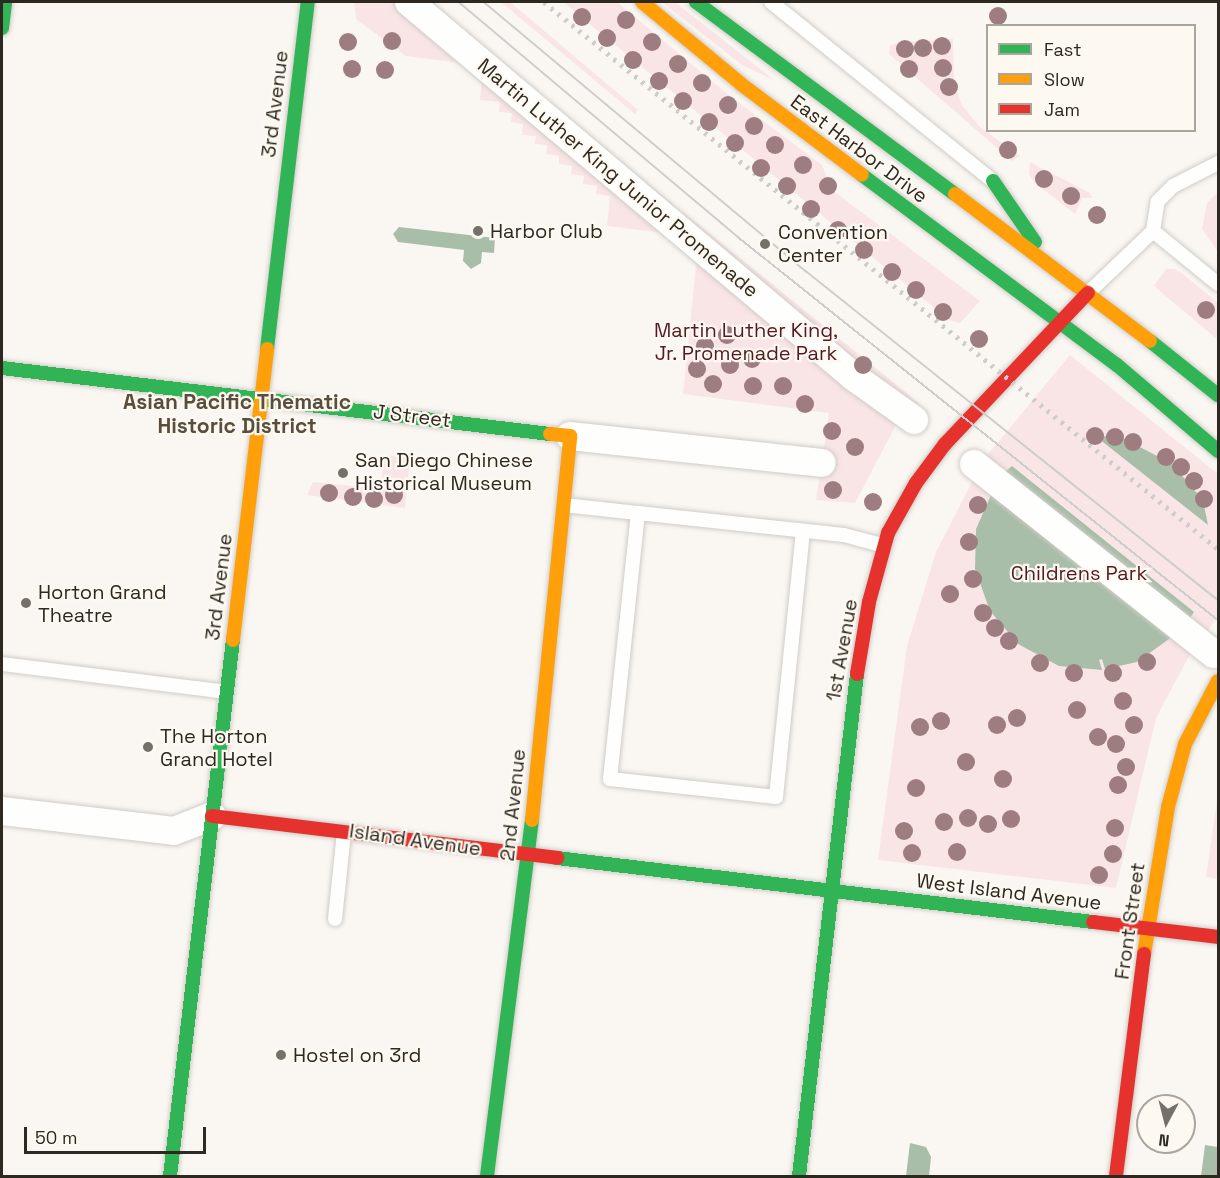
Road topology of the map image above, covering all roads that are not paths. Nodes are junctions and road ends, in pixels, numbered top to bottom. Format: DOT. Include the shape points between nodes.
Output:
graph roads {
  1 [pos="5,2"];
  2 [pos="308,2"];
  3 [pos="409,2"];
  4 [pos="642,2"];
  5 [pos="696,2"];
  6 [pos="771,2"];
  7 [pos="2,28"];
  8 [pos="1218,163"];
  9 [pos="993,181"];
  10 [pos="1153,231"];
  11 [pos="1050,264"];
  12 [pos="1218,284"];
  13 [pos="1088,293"];
  14 [pos="1058,322"];
  15 [pos="2,368"];
  16 [pos="1218,395"];
  17 [pos="261,397"];
  18 [pos="914,420"];
  19 [pos="570,436"];
  20 [pos="1218,452"];
  21 [pos="822,463"];
  22 [pos="985,471"];
  23 [pos="564,506"];
  24 [pos="638,513"];
  25 [pos="803,531"];
  26 [pos="885,546"];
  27 [pos="2,664"];
  28 [pos="1216,668"];
  29 [pos="226,692"];
  30 [pos="2,811"];
  31 [pos="212,816"];
  32 [pos="345,830"];
  33 [pos="528,856"];
  34 [pos="830,890"];
  35 [pos="335,920"];
  36 [pos="1147,928"];
  37 [pos="1218,937"];
  38 [pos="170,1176"];
  39 [pos="487,1176"];
  40 [pos="799,1176"];
  41 [pos="1116,1176"];
  1 -- 7 [label="street"];
  2 -- 17 [label="street, 3rd Avenue"];
  3 -- 18 [label="street, Martin Luther King Junior Promenade" via="854,377"];
  4 -- 14 [label="street, East Harbor Drive" via="741,84"];
  5 -- 11 [label="street, East Harbor Drive"];
  6 -- 9 [label="lane"];
  8 -- 10 [label="lane" via="1173,186 1158,201"];
  9 -- 11 [label="street"];
  10 -- 12 [label="lane"];
  10 -- 13 [label="lane, 1st Avenue"];
  11 -- 13 [label="street, East Harbor Drive"];
  13 -- 14 [label="street, 1st Avenue"];
  13 -- 16 [label="street, East Harbor Drive"];
  14 -- 20 [label="street, East Harbor Drive" via="1117,365"];
  14 -- 26 [label="street, 1st Avenue" via="945,444 916,483"];
  15 -- 17 [label="street, J Street"];
  17 -- 19 [label="street, J Street"];
  17 -- 29 [label="street, 3rd Avenue"];
  19 -- 21 [label="street, J Street"];
  19 -- 23 [label="street, 2nd Avenue"];
  22 -- 28 [label="street" via="1180,628"];
  23 -- 24 [label="lane"];
  23 -- 33 [label="street, 2nd Avenue"];
  24 -- 25 [label="lane"];
  24 -- 25 [label="lane" via="610,779 776,797"];
  25 -- 26 [label="lane" via="844,535"];
  26 -- 34 [label="street, 1st Avenue" via="869,602 854,689"];
  27 -- 29 [label="lane"];
  28 -- 36 [label="street, Front Street" via="1175,775"];
  29 -- 31 [label="street, 3rd Avenue"];
  30 -- 31 [label="street, Island Avenue" via="174,831"];
  31 -- 32 [label="street, Island Avenue"];
  31 -- 38 [label="street, 3rd Avenue"];
  32 -- 33 [label="street, Island Avenue"];
  32 -- 35 [label="lane"];
  33 -- 34 [label="street, Island Avenue"];
  33 -- 39 [label="street, 2nd Avenue"];
  34 -- 36 [label="street, West Island Avenue"];
  34 -- 40 [label="street, 1st Avenue"];
  36 -- 37 [label="street, West Island Avenue"];
  36 -- 41 [label="street, Front Street"];
}
